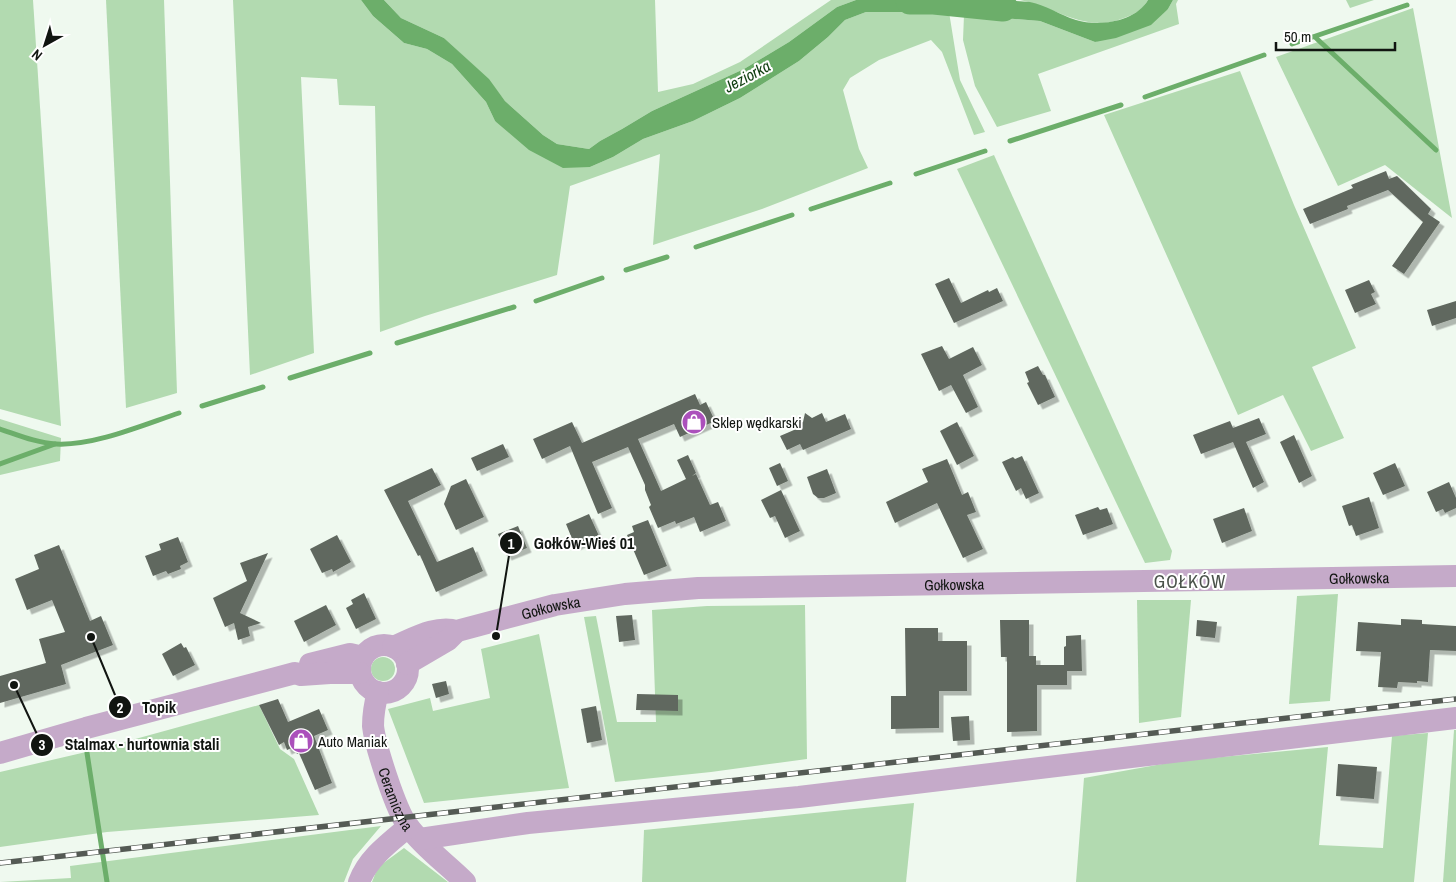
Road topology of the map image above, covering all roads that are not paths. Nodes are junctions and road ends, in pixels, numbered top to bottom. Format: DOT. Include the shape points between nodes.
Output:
graph roads {
  1 [pos="1456,576"];
  2 [pos="457,631"];
  3 [pos="393,647"];
  4 [pos="407,664"];
  5 [pos="362,665"];
  6 [pos="378,692"];
  7 [pos="1456,718"];
  8 [pos="0,753"];
  9 [pos="414,833"];
  10 [pos="359,882"];
  11 [pos="465,882"];
  1 -- 2 [label="street, Gołkowska" via="698,588 625,594 555,605"];
  2 -- 3 [label="street, Gołkowska" via="434,631"];
  2 -- 4 [label="street, Gołkowska" via="448,640"];
  3 -- 4 [label="street"];
  3 -- 5 [label="street" via="384,645 370,649"];
  4 -- 6 [label="street" via="405,680 400,686 386,693"];
  5 -- 6 [label="street" via="364,683"];
  5 -- 8 [label="street" via="330,672 295,673"];
  6 -- 9 [label="street, Ceramiczna" via="374,708 374,735 400,812"];
  7 -- 9 [label="street" via="799,797"];
  9 -- 10 [label="street" via="372,859"];
  9 -- 11 [label="street, Ceramiczna"];
}
